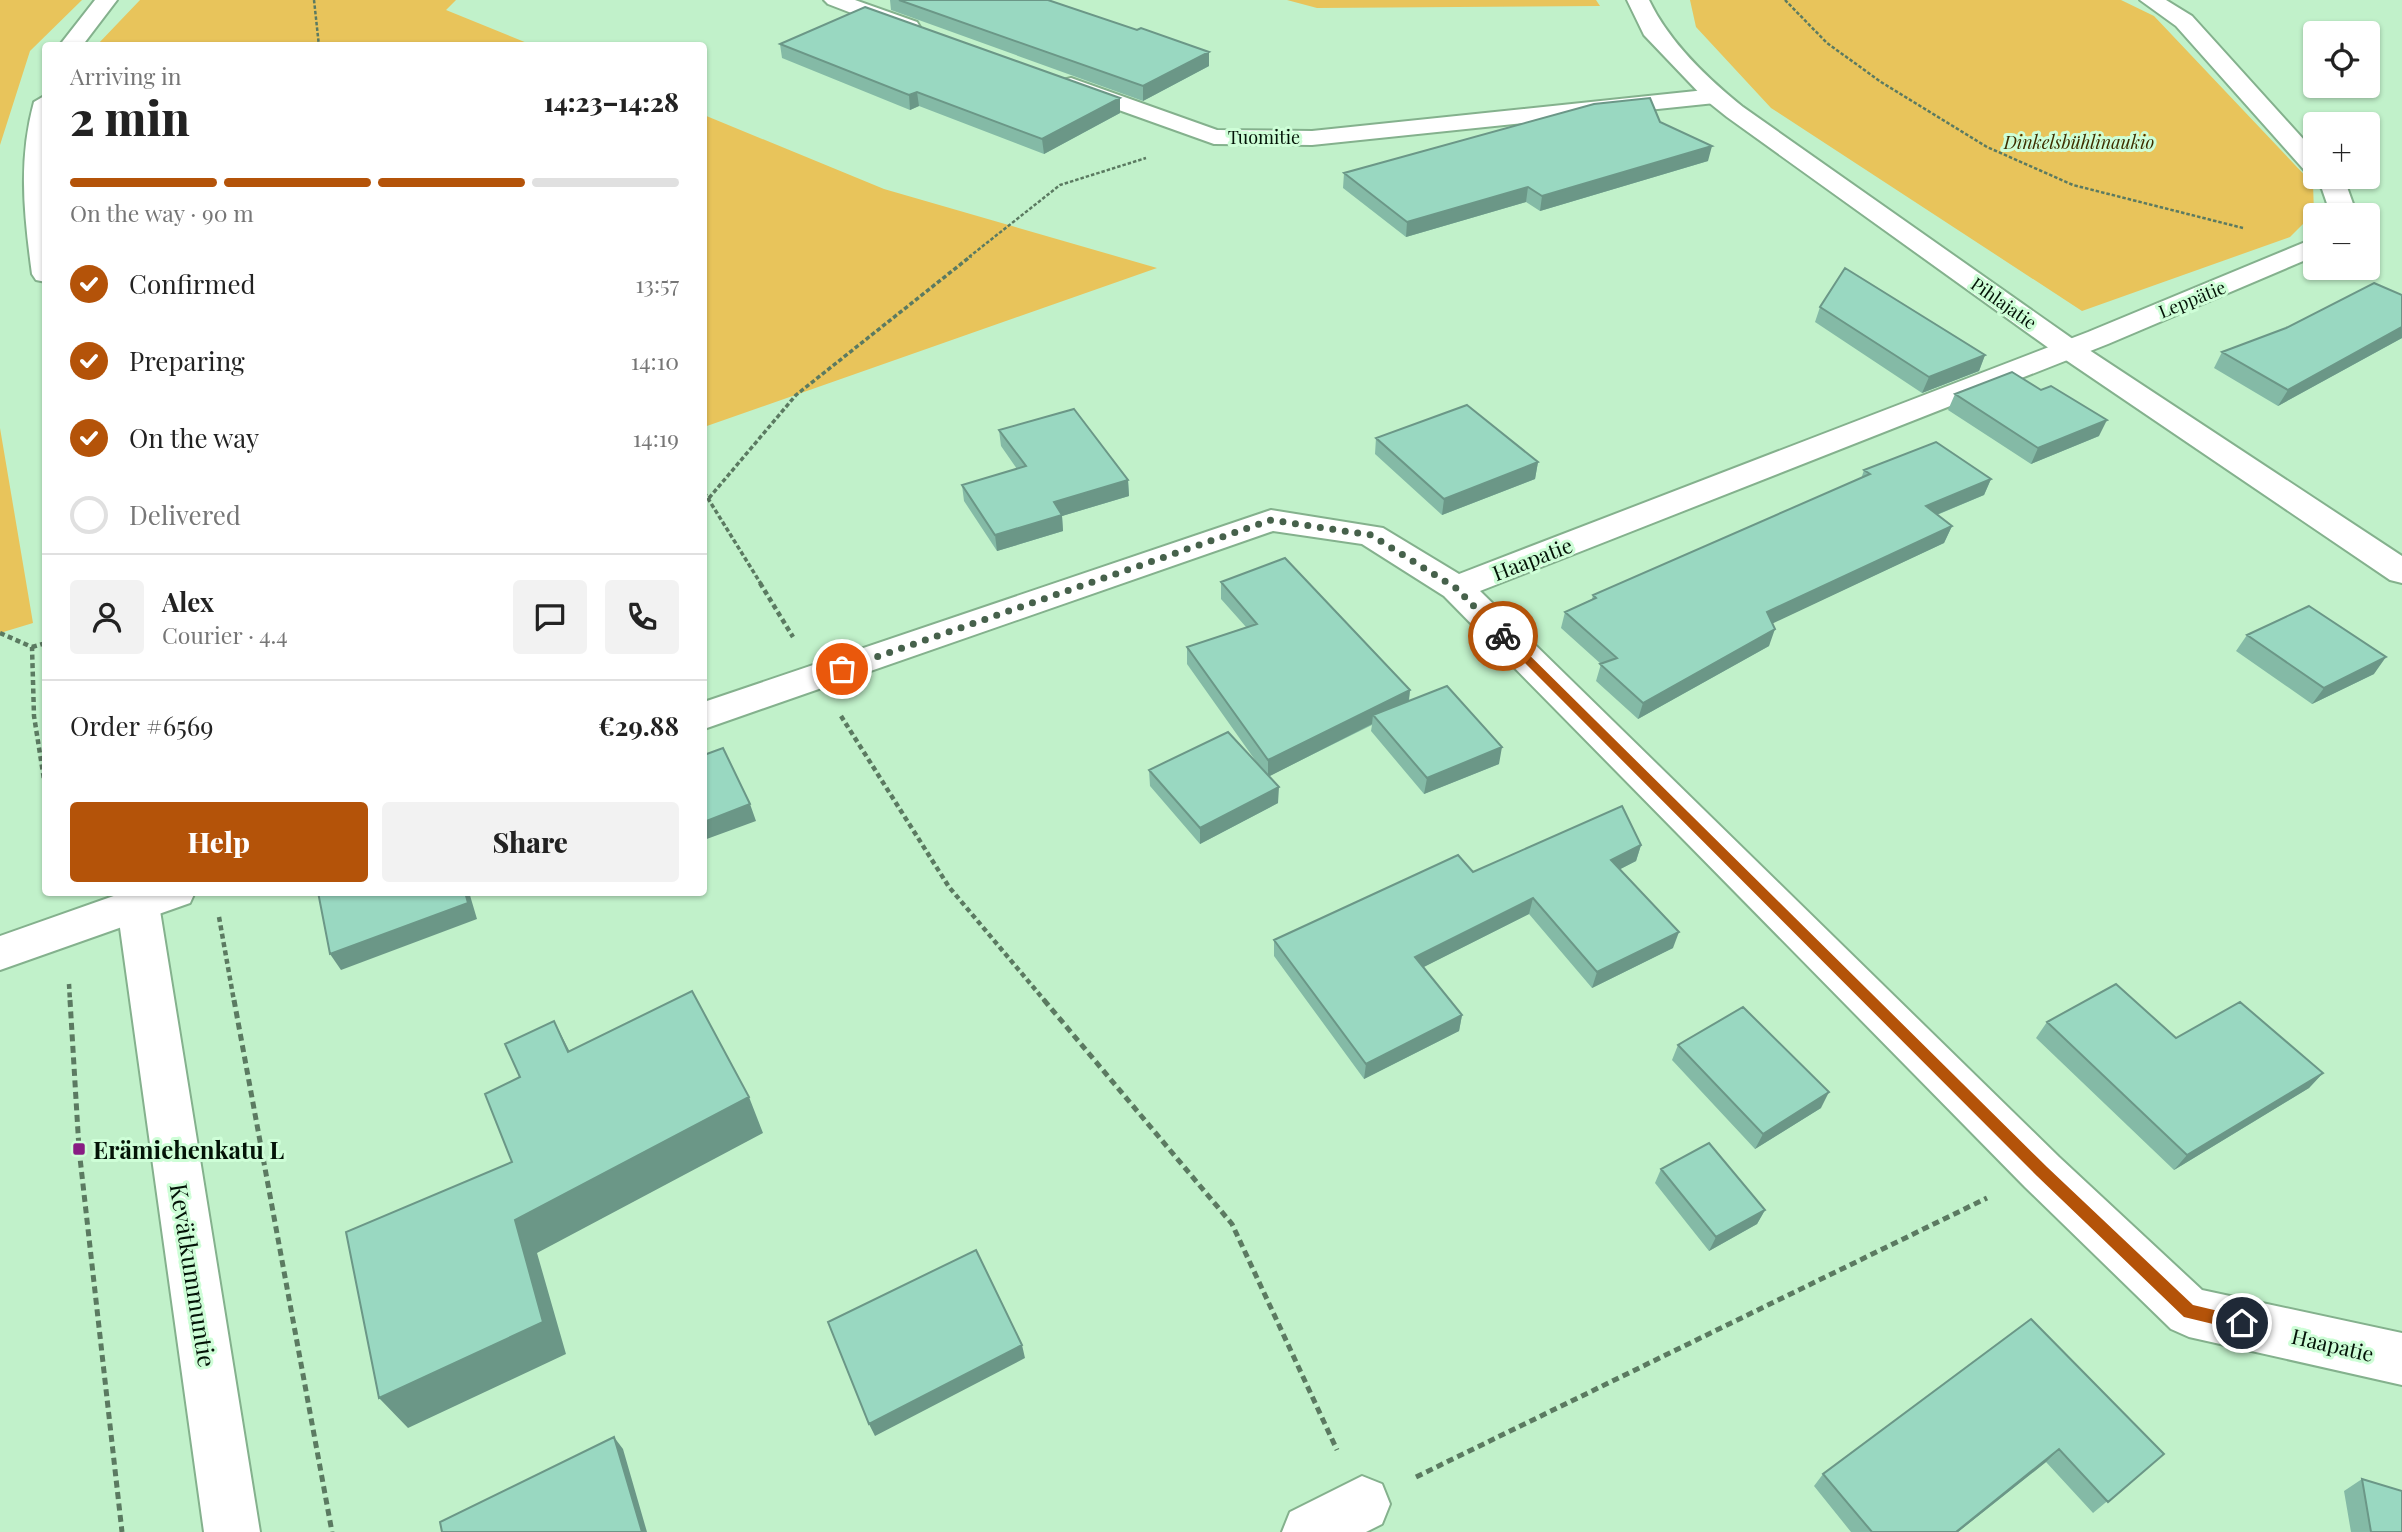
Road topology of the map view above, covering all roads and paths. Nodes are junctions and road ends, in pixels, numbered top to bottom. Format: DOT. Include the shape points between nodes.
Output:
graph roads {
  1 [pos="106,0"];
  2 [pos="314,0"];
  3 [pos="835,0"];
  4 [pos="1638,0"];
  5 [pos="1785,0"];
  6 [pos="2151,0"];
  7 [pos="927,33"];
  8 [pos="74,42"];
  9 [pos="319,42"];
  10 [pos="1044,75"];
  11 [pos="1715,96"];
  12 [pos="42,114"];
  13 [pos="1214,137"];
  14 [pos="2303,154"];
  15 [pos="2247,229"];
  16 [pos="42,247"];
  17 [pos="2303,251"];
  18 [pos="2067,348"];
  19 [pos="707,496"];
  20 [pos="709,498"];
  21 [pos="2402,572"];
  22 [pos="1456,588"];
  23 [pos="0,633"];
  24 [pos="42,644"];
  25 [pos="32,648"];
  26 [pos="817,678"];
  27 [pos="707,715"];
  28 [pos="42,767"];
  29 [pos="150,896"];
  30 [pos="217,906"];
  31 [pos="65,930"];
  32 [pos="0,953"];
  33 [pos="2042,1171"];
  34 [pos="2402,1359"];
  35 [pos="1362,1504"];
  36 [pos="122,1532"];
  37 [pos="232,1532"];
  38 [pos="332,1532"];
  39 [pos="1310,1532"];
  1 -- 8 [label="street"];
  2 -- 9 [label="path"];
  3 -- 7 [label="street"];
  4 -- 11 [label="street, Pihlajatie" via="1651,30"];
  5 -- 15 [label="path" via="1827,43 1987,147 2073,185"];
  6 -- 14 [label="street" via="2185,21"];
  10 -- 13 [label="street, Tuomitie"];
  11 -- 13 [label="street, Tuomitie" via="1312,138"];
  11 -- 18 [label="street, Pihlajatie"];
  12 -- 16 [label="street" via="35,201"];
  13 -- 20 [label="path" via="1060,185 796,394"];
  17 -- 18 [label="street, Leppätie"];
  18 -- 21 [label="street, Pihlajatie"];
  18 -- 22 [label="street, Haapatie"];
  19 -- 20 [label="path"];
  20 -- 26 [label="path"];
  22 -- 26 [label="street" via="1371,535 1271,520"];
  22 -- 33 [label="street, Haapatie"];
  23 -- 25 [label="path"];
  24 -- 25 [label="path"];
  25 -- 28 [label="path" via="34,716"];
  26 -- 27 [label="street"];
  26 -- 35 [label="path" via="949,887 1232,1224"];
  29 -- 31 [label="street"];
  29 -- 37 [label="street, Kevätkummuntie"];
  30 -- 38 [label="path"];
  31 -- 32 [label="street"];
  31 -- 36 [label="path" via="79,1149"];
  33 -- 34 [label="street, Haapatie" via="2189,1311"];
  33 -- 35 [label="path"];
  35 -- 39 [label="street"];
}
